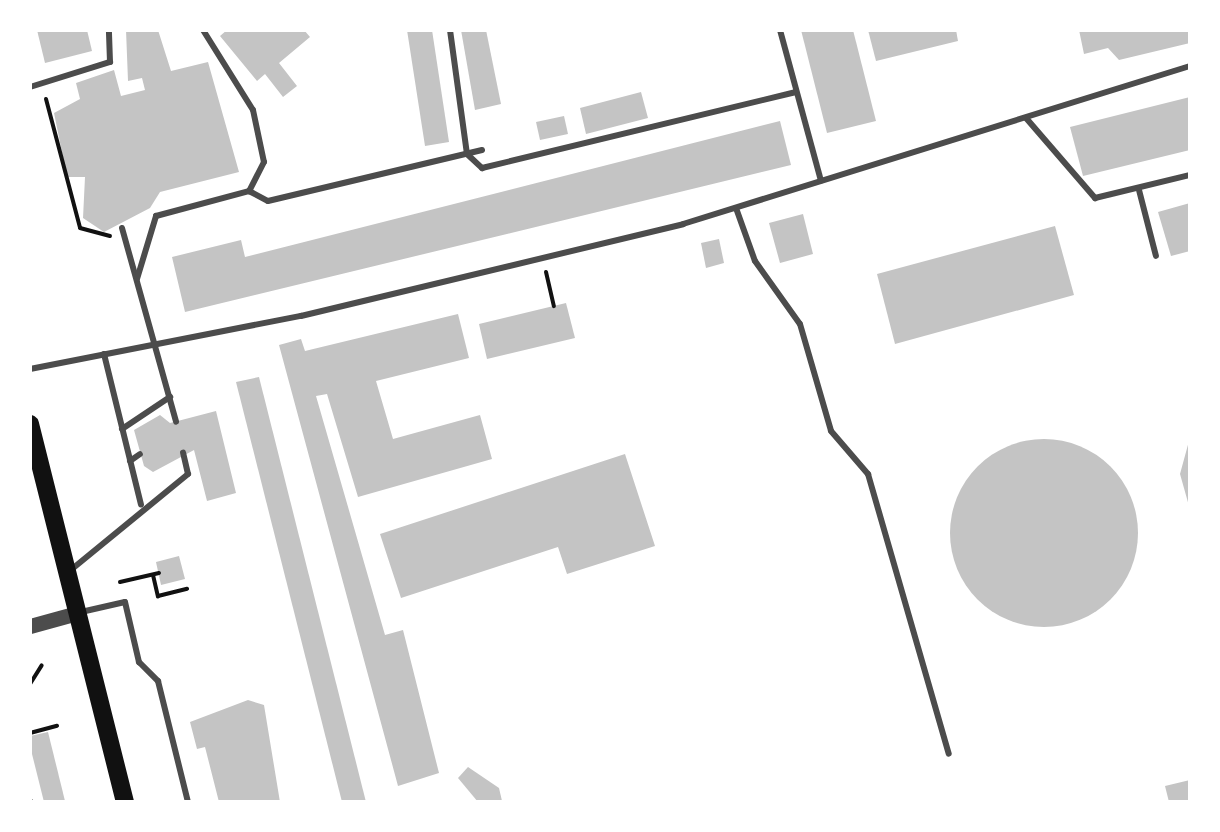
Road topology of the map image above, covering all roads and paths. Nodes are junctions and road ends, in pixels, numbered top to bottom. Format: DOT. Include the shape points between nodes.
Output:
graph roads {
  1 [pos="109,30"];
  2 [pos="203,30"];
  3 [pos="450,30"];
  4 [pos="780,30"];
  5 [pos="1190,66"];
  6 [pos="42,84"];
  7 [pos="30,87"];
  8 [pos="795,92"];
  9 [pos="1026,118"];
  10 [pos="482,150"];
  11 [pos="468,154"];
  12 [pos="1190,175"];
  13 [pos="821,182"];
  14 [pos="1138,190"];
  15 [pos="249,191"];
  16 [pos="736,208"];
  17 [pos="123,230"];
  18 [pos="1156,256"];
  19 [pos="542,258"];
  20 [pos="137,278"];
  21 [pos="554,306"];
  22 [pos="156,344"];
  23 [pos="104,354"];
  24 [pos="30,369"];
  25 [pos="170,398"];
  26 [pos="176,422"];
  27 [pos="30,424"];
  28 [pos="122,429"];
  29 [pos="183,453"];
  30 [pos="140,454"];
  31 [pos="130,461"];
  32 [pos="141,505"];
  33 [pos="67,573"];
  34 [pos="120,582"];
  35 [pos="187,589"];
  36 [pos="77,613"];
  37 [pos="30,626"];
  38 [pos="42,665"];
  39 [pos="30,684"];
  40 [pos="57,726"];
  41 [pos="30,732"];
  42 [pos="949,754"];
  43 [pos="124,802"];
  44 [pos="188,802"];
  1 -- 6 [label="lane" via="110,62"];
  2 -- 15 [label="lane" via="253,110 264,162"];
  3 -- 11 [label="lane"];
  4 -- 8 [label="lane"];
  5 -- 9 [label="lane" via="1035,108"];
  6 -- 7 [label="lane"];
  6 -- 17 [label="path" via="80,228"];
  8 -- 11 [label="lane" via="482,168"];
  8 -- 13 [label="lane"];
  9 -- 13 [label="lane"];
  9 -- 14 [label="lane" via="1094,198"];
  10 -- 11 [label="lane"];
  11 -- 15 [label="lane" via="268,201"];
  12 -- 14 [label="lane"];
  13 -- 16 [label="lane"];
  14 -- 18 [label="lane"];
  15 -- 20 [label="lane" via="156,216"];
  16 -- 19 [label="lane"];
  16 -- 42 [label="lane" via="755,261 800,324 830,431 868,474"];
  17 -- 20 [label="lane"];
  19 -- 21 [label="path"];
  19 -- 22 [label="lane"];
  20 -- 22 [label="lane"];
  22 -- 23 [label="lane"];
  22 -- 25 [label="lane"];
  23 -- 24 [label="lane"];
  23 -- 28 [label="lane"];
  25 -- 26 [label="lane"];
  25 -- 28 [label="lane"];
  27 -- 33 [label="main road"];
  28 -- 31 [label="lane"];
  29 -- 32 [label="lane" via="188,474"];
  30 -- 31 [label="lane"];
  31 -- 32 [label="lane"];
  32 -- 33 [label="lane"];
  33 -- 36 [label="main road"];
  34 -- 35 [label="path" via="156,574 158,596"];
  36 -- 37 [label="street"];
  36 -- 43 [label="main road"];
  36 -- 44 [label="lane" via="125,602 139,662 158,681"];
  38 -- 39 [label="path"];
  40 -- 41 [label="path"];
}
